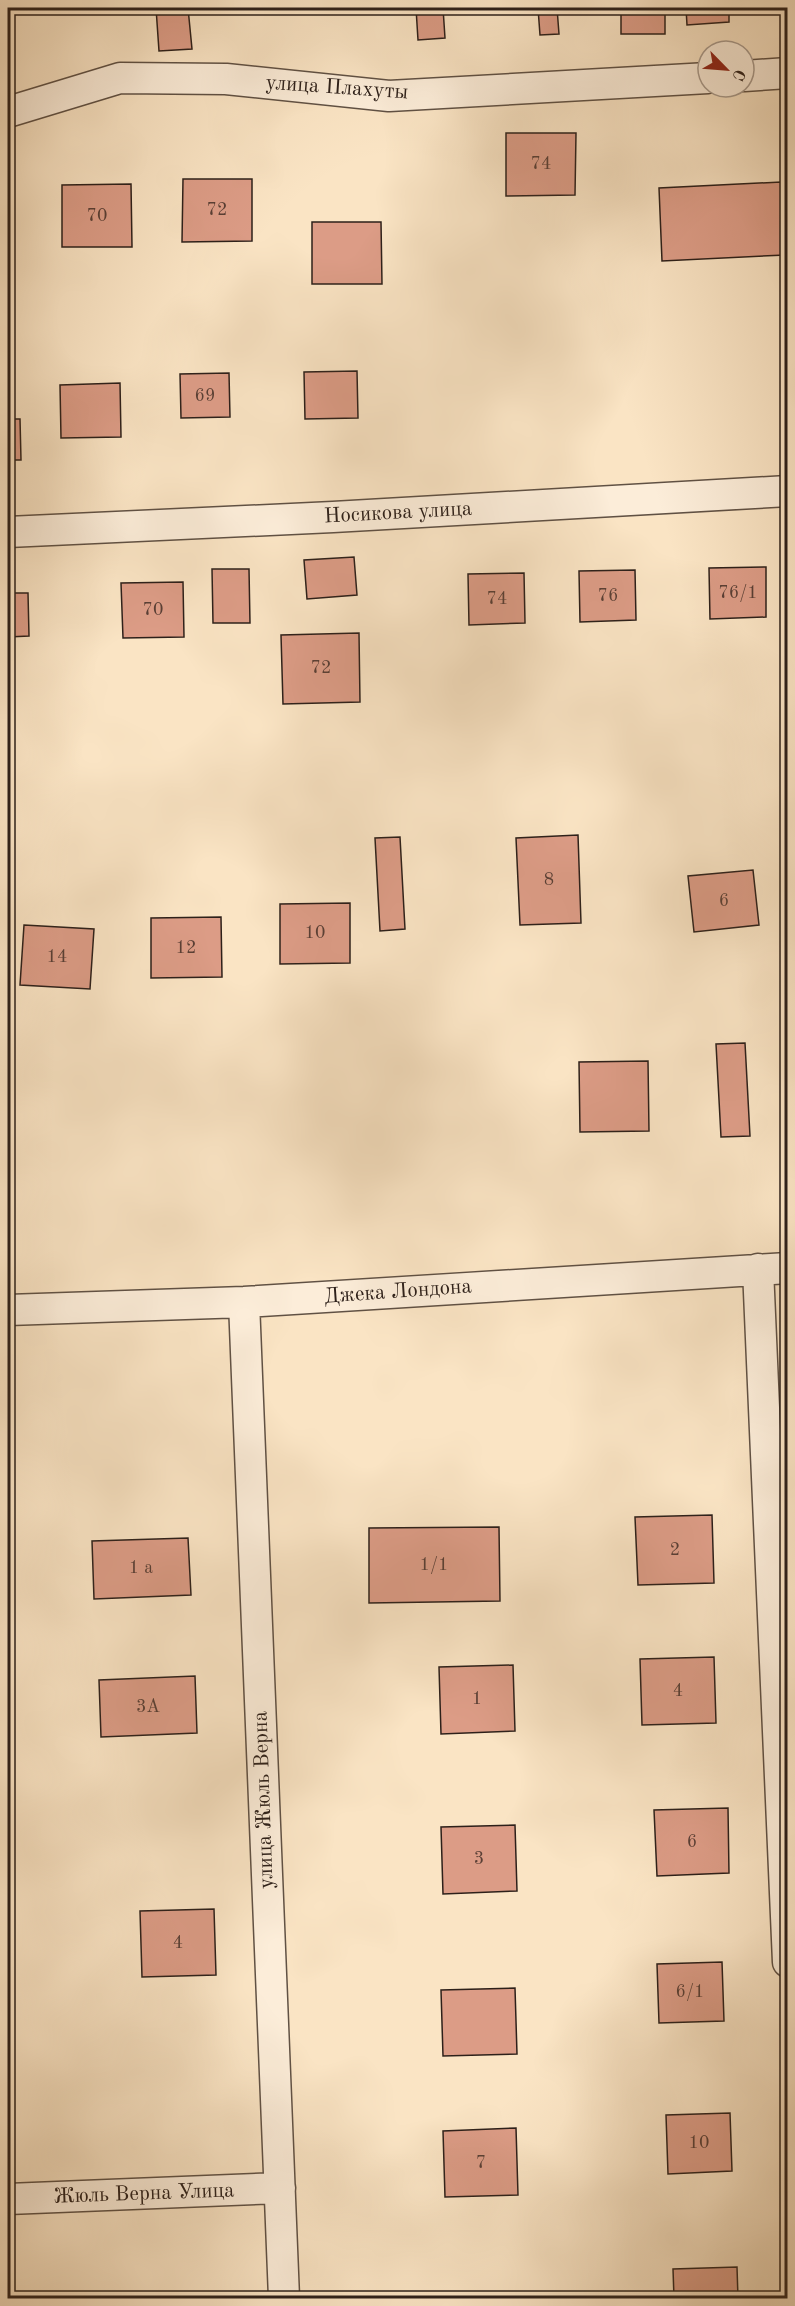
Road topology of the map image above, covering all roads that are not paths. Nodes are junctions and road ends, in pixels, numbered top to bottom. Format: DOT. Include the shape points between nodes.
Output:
graph roads {
  1 [pos="788,73"];
  2 [pos="756,75"];
  3 [pos="696,79"];
  4 [pos="8,112"];
  5 [pos="788,490"];
  6 [pos="8,532"];
  7 [pos="788,1268"];
  8 [pos="758,1269"];
  9 [pos="244,1302"];
  10 [pos="8,1310"];
  11 [pos="788,1962"];
  12 [pos="280,2188"];
  13 [pos="8,2199"];
  14 [pos="284,2298"];
  1 -- 2 [label="street"];
  3 -- 4 [label="street, улица Плахуты" via="389,96 226,79 120,78"];
  5 -- 6 [label="street, Носикова улица" via="333,518"];
  7 -- 8 [label="street, Джека Лондона"];
  8 -- 9 [label="street, Джека Лондона"];
  8 -- 11 [label="street"];
  9 -- 10 [label="street, Джека Лондона"];
  9 -- 12 [label="street, улица Жюль Верна"];
  12 -- 13 [label="street, Жюль Верна Улица"];
  12 -- 14 [label="street, улица Жюль Верна"];
}
